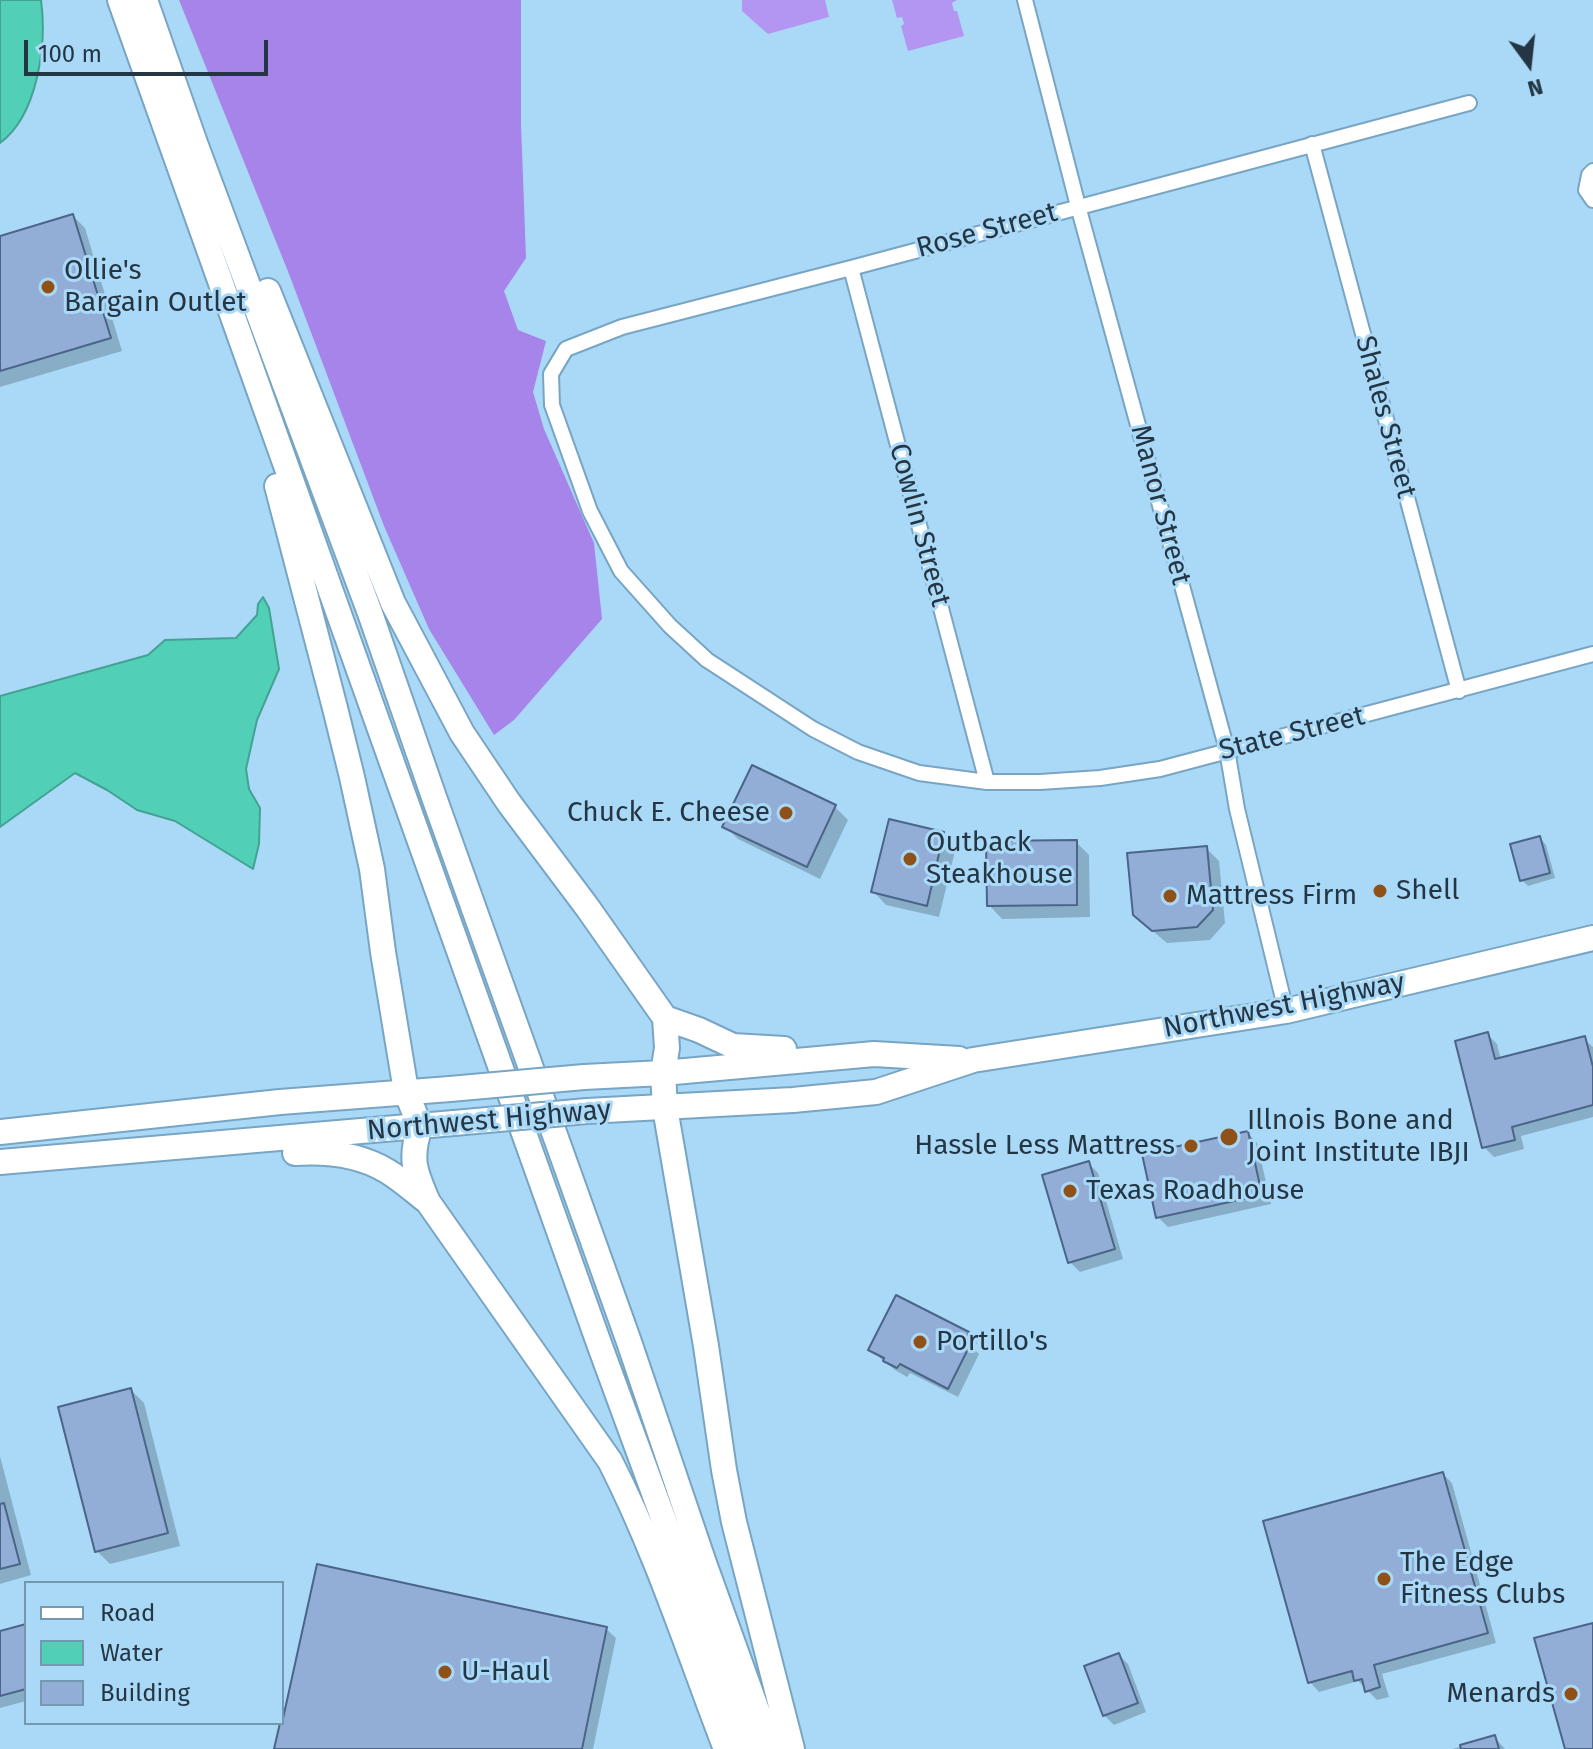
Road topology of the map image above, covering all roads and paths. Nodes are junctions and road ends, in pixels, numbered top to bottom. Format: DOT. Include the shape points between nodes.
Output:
graph roads {
  1 [pos="120,0"];
  2 [pos="145,0"];
  3 [pos="1025,0"];
  4 [pos="1469,103"];
  5 [pos="195,143"];
  6 [pos="1312,144"];
  7 [pos="1593,171"];
  8 [pos="1593,200"];
  9 [pos="1078,206"];
  10 [pos="210,249"];
  11 [pos="851,268"];
  12 [pos="552,405"];
  13 [pos="1593,654"];
  14 [pos="1459,691"];
  15 [pos="1227,750"];
  16 [pos="987,782"];
  17 [pos="1593,938"];
  18 [pos="1286,1011"];
  19 [pos="665,1018"];
  20 [pos="874,1054"];
  21 [pos="973,1060"];
  22 [pos="663,1073"];
  23 [pos="406,1091"];
  24 [pos="665,1108"];
  25 [pos="420,1127"];
  26 [pos="0,1132"];
  27 [pos="205,1145"];
  28 [pos="0,1162"];
  29 [pos="428,1202"];
  30 [pos="726,1749"];
  31 [pos="748,1749"];
  32 [pos="771,1749"];
  33 [pos="792,1749"];
  1 -- 10 [label="main road"];
  2 -- 5 [label="main road"];
  3 -- 9 [label="street, Manor Street"];
  4 -- 6 [label="street, Rose Street"];
  5 -- 19 [label="main road" via="228,190 393,603 462,733"];
  5 -- 32 [label="main road" via="370,613"];
  6 -- 9 [label="street, Rose Street"];
  6 -- 14 [label="street, Shales Street"];
  7 -- 8 [label="street" via="1586,190"];
  9 -- 11 [label="street, Rose Street"];
  9 -- 15 [label="street, Manor Street"];
  10 -- 23 [label="main road" via="342,736 372,869"];
  10 -- 31 [label="main road"];
  11 -- 12 [label="street, Rose Street" via="622,327 566,349 551,374"];
  11 -- 16 [label="street, Cowlin Street"];
  12 -- 16 [label="street, State Street" via="590,511 621,571 707,660 858,752 919,773"];
  13 -- 14 [label="street, State Street"];
  14 -- 15 [label="street, State Street"];
  15 -- 16 [label="street, State Street" via="1160,769 1100,778"];
  15 -- 18 [label="street, Manor Street"];
  17 -- 18 [label="main road, Northwest Highway"];
  18 -- 21 [label="main road, Northwest Highway"];
  19 -- 20 [label="main road" via="733,1046"];
  19 -- 22 [label="main road"];
  20 -- 21 [label="main road, Northwest Highway"];
  20 -- 22 [label="main road, Northwest Highway"];
  21 -- 24 [label="main road, Northwest Highway" via="876,1092"];
  22 -- 23 [label="main road, Northwest Highway, bridge"];
  22 -- 24 [label="main road"];
  23 -- 25 [label="main road"];
  23 -- 26 [label="main road, Northwest Highway"];
  24 -- 25 [label="main road, Northwest Highway, bridge"];
  24 -- 33 [label="main road" via="734,1522"];
  25 -- 27 [label="main road, Northwest Highway"];
  25 -- 29 [label="main road" via="413,1159"];
  27 -- 28 [label="main road, Northwest Highway"];
  27 -- 29 [label="main road" via="357,1157 387,1171"];
  29 -- 30 [label="main road" via="610,1461"];
}
